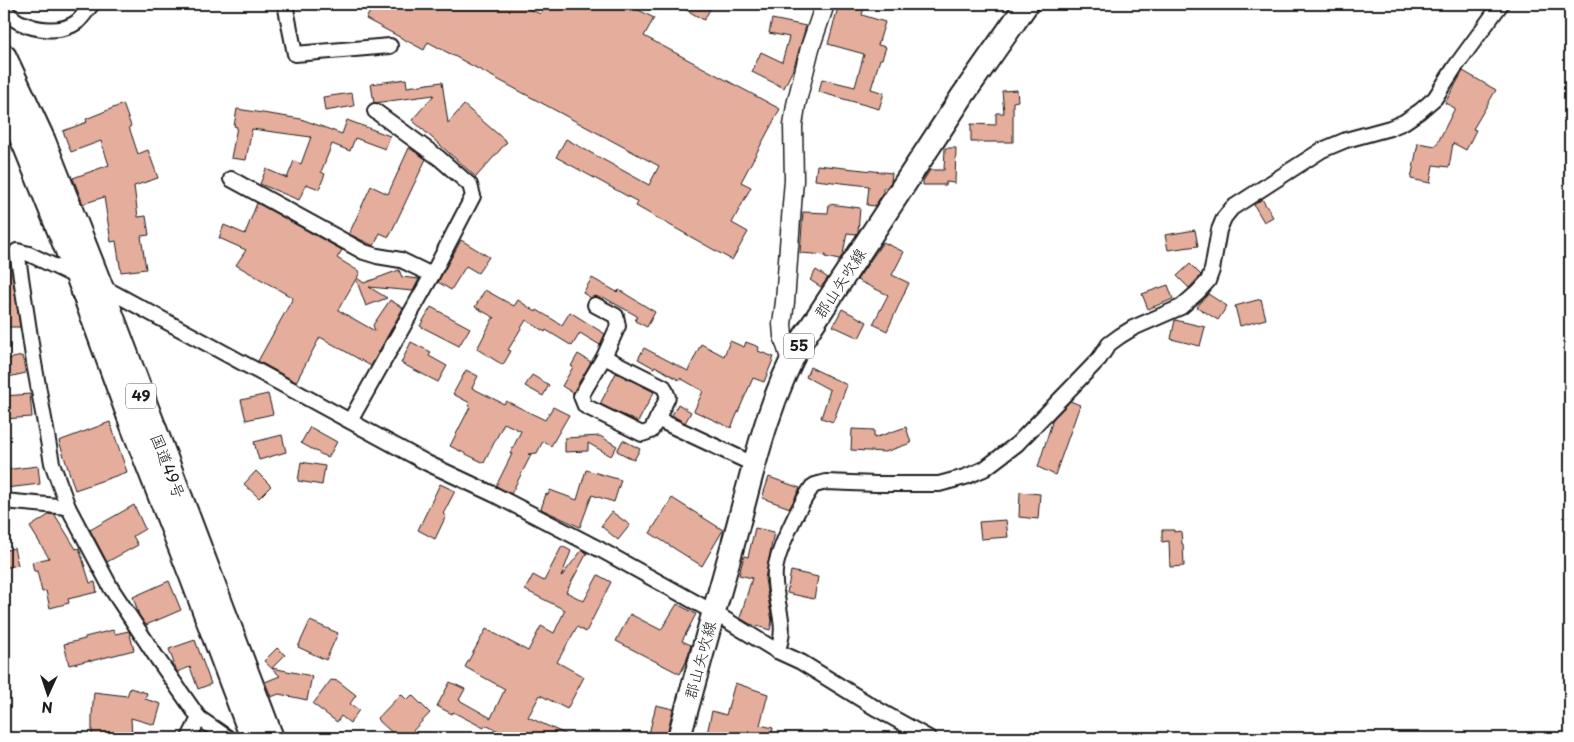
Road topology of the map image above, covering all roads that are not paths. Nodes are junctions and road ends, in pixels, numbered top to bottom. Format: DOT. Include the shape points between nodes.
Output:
graph roads {
  1 [pos="92,4"];
  2 [pos="285,4"];
  3 [pos="825,4"];
  4 [pos="1027,4"];
  5 [pos="1501,4"];
  6 [pos="4,9"];
  7 [pos="390,46"];
  8 [pos="4,56"];
  9 [pos="4,97"];
  10 [pos="375,111"];
  11 [pos="231,179"];
  12 [pos="432,275"];
  13 [pos="90,282"];
  14 [pos="595,305"];
  15 [pos="604,357"];
  16 [pos="791,361"];
  17 [pos="657,420"];
  18 [pos="350,421"];
  19 [pos="754,464"];
  20 [pos="4,501"];
  21 [pos="68,507"];
  22 [pos="713,612"];
  23 [pos="777,650"];
  24 [pos="199,718"];
  25 [pos="189,738"];
  26 [pos="228,738"];
  27 [pos="253,738"];
  28 [pos="271,738"];
  29 [pos="679,738"];
  30 [pos="929,738"];
  1 -- 6 [label="street" via="77,22 54,30 17,21"];
  2 -- 7 [label="street" via="295,54"];
  3 -- 16 [label="street" via="810,48 793,126 794,180 782,324 782,336"];
  4 -- 16 [label="main road, 郡山矢吹線 / 55"];
  5 -- 23 [label="street" via="1435,98 1420,111 1390,128 1322,150 1232,208 1219,230 1208,281 1198,292 1181,306 1133,328 1109,344 1099,359 1017,444 984,469 939,484 826,482 812,487 784,542 775,570 782,621"];
  8 -- 13 [label="highway, 国道49号 / 49" via="43,141"];
  9 -- 13 [label="highway, 国道49号 / 49"];
  10 -- 12 [label="street" via="470,185 473,196"];
  11 -- 12 [label="street" via="364,252 401,260"];
  12 -- 18 [label="street"];
  13 -- 18 [label="street"];
  13 -- 21 [label="street" via="17,251 52,463"];
  13 -- 27 [label="highway, 国道49号 / 49" via="132,423"];
  13 -- 28 [label="highway, 国道49号 / 49"];
  14 -- 15 [label="street" via="616,316 618,326"];
  15 -- 17 [label="street" via="664,387 668,397"];
  15 -- 17 [label="street" via="582,396 585,406 642,434 651,431"];
  16 -- 19 [label="main road, 郡山矢吹線 / 55"];
  17 -- 19 [label="street"];
  18 -- 22 [label="street" via="586,542"];
  19 -- 22 [label="main road, 郡山矢吹線 / 55"];
  20 -- 21 [label="street"];
  21 -- 24 [label="street" via="111,588"];
  22 -- 23 [label="street"];
  22 -- 29 [label="main road, 郡山矢吹線 / 55"];
  23 -- 30 [label="street"];
  24 -- 25 [label="street"];
  24 -- 26 [label="street"];
}
